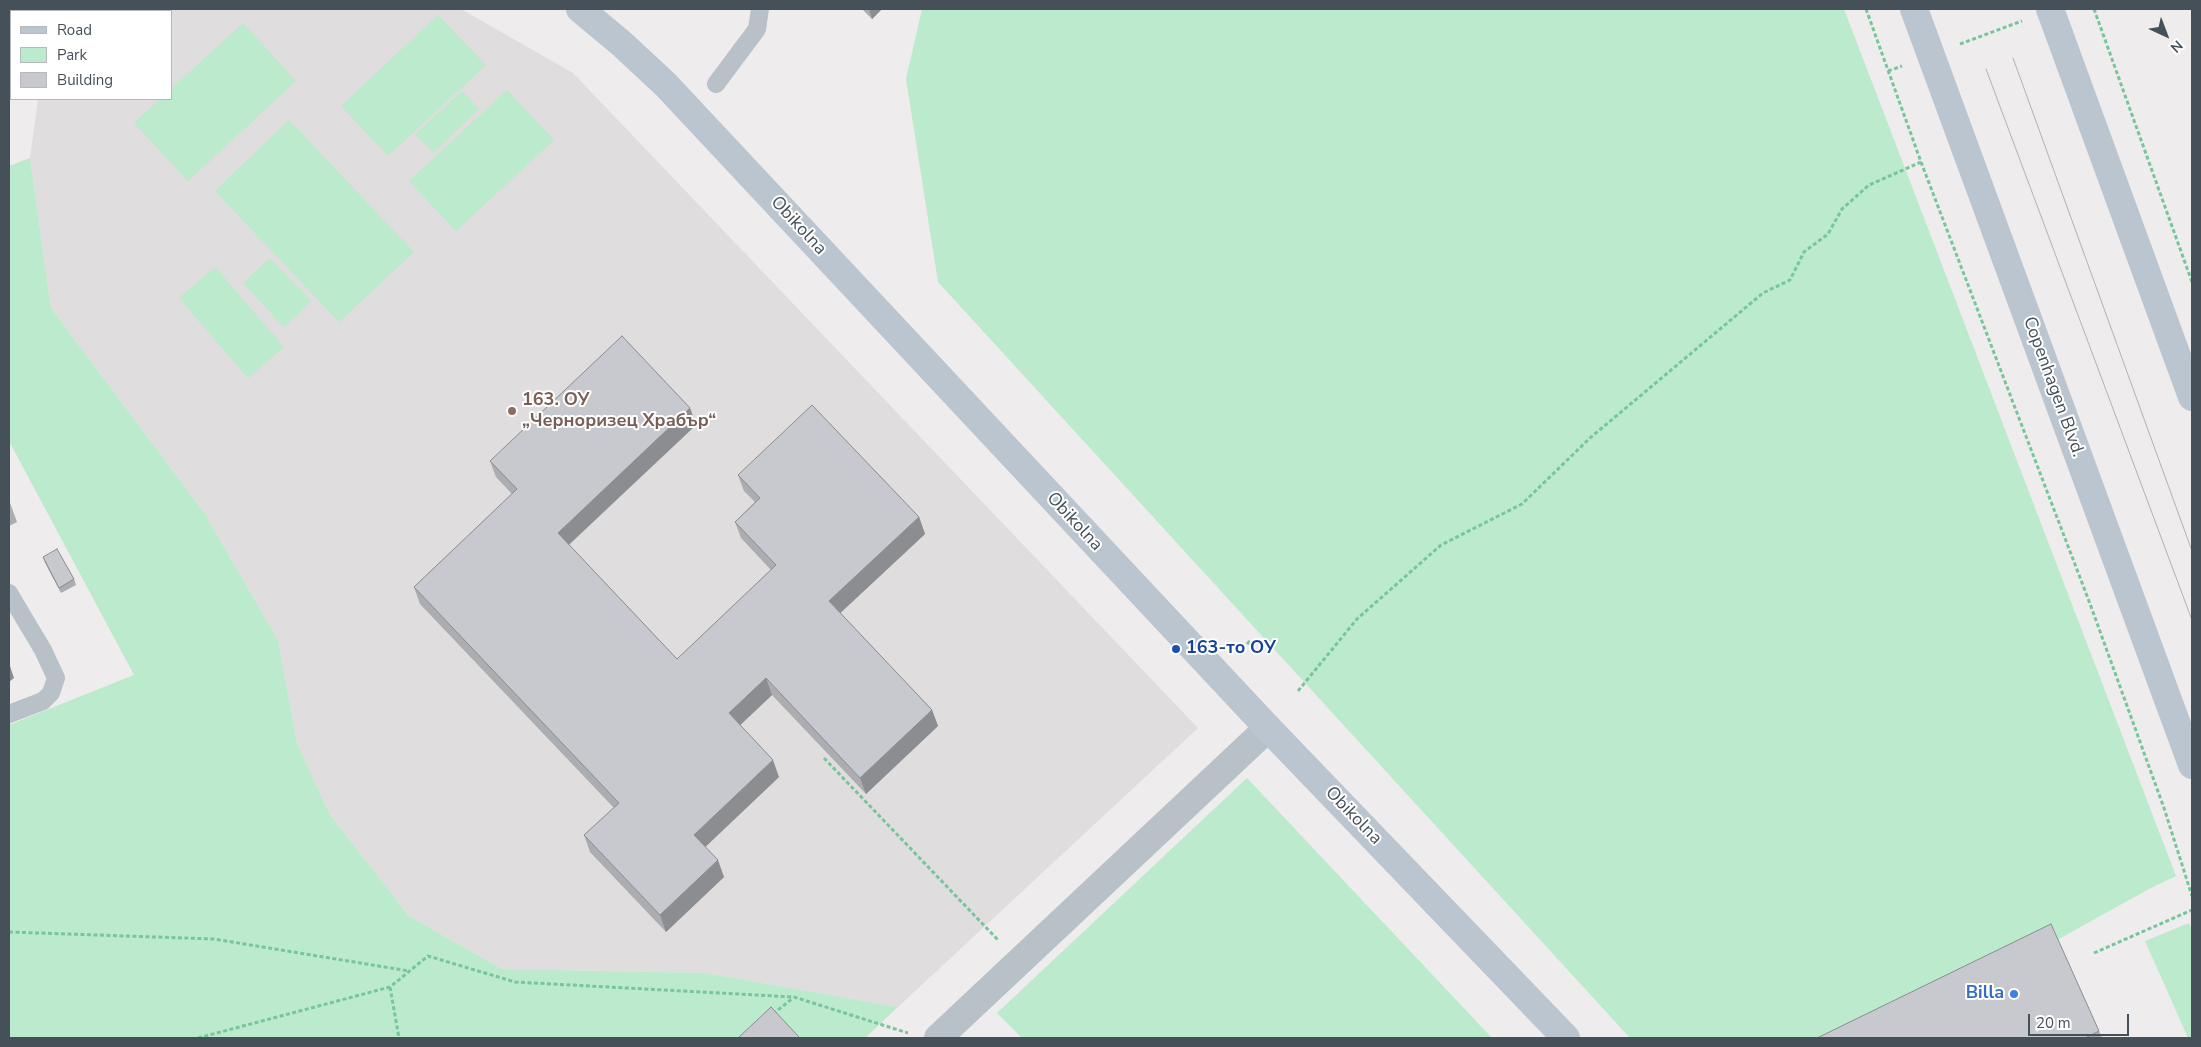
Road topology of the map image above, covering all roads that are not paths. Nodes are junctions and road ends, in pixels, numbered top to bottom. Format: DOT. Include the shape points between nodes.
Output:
graph roads {
  1 [pos="580,9"];
  2 [pos="760,9"];
  3 [pos="1914,9"];
  4 [pos="2050,10"];
  5 [pos="716,84"];
  6 [pos="2192,397"];
  7 [pos="9,593"];
  8 [pos="9,714"];
  9 [pos="1268,728"];
  10 [pos="2192,765"];
  11 [pos="938,1038"];
  12 [pos="1566,1038"];
  1 -- 9 [label="street, Obikolna" via="666,85"];
  2 -- 5 [label="lane" via="757,29"];
  3 -- 10 [label="street, Copenhagen Blvd."];
  4 -- 6 [label="street"];
  7 -- 8 [label="lane" via="56,678 51,693 43,701"];
  9 -- 11 [label="street"];
  9 -- 12 [label="street, Obikolna"];
}
